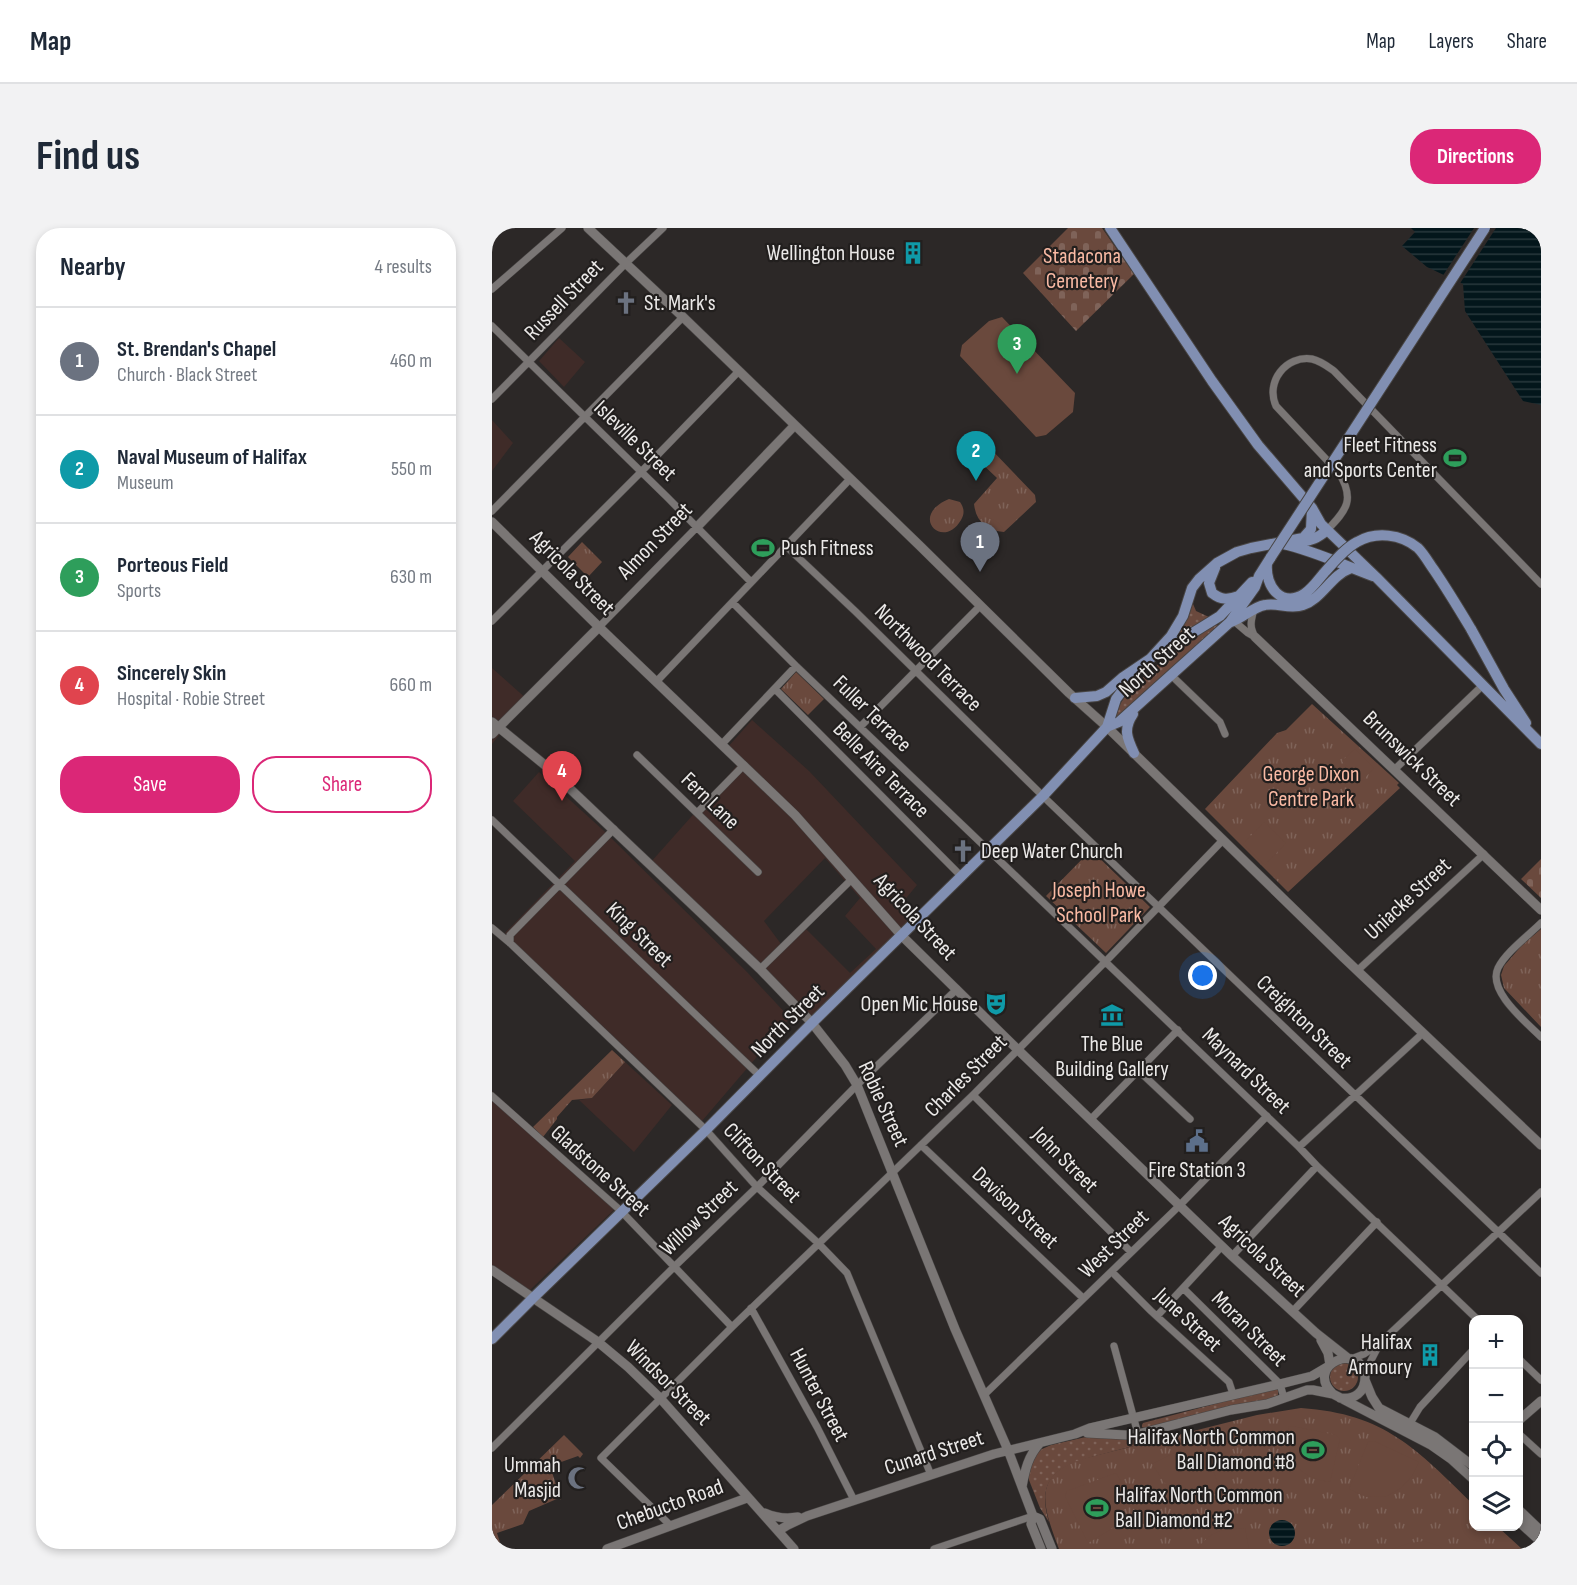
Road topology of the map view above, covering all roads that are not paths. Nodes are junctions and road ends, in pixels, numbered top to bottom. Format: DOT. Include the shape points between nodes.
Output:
graph roads {
  1 [pos="562,228"];
  2 [pos="588,228"];
  3 [pos="663,228"];
  4 [pos="1110,228"];
  5 [pos="1485,228"];
  6 [pos="626,263"];
  7 [pos="492,289"];
  8 [pos="682,317"];
  9 [pos="492,326"];
  10 [pos="529,362"];
  11 [pos="739,371"];
  12 [pos="492,399"];
  13 [pos="585,418"];
  14 [pos="794,426"];
  15 [pos="641,472"];
  16 [pos="850,479"];
  17 [pos="1312,508"];
  18 [pos="492,511"];
  19 [pos="492,522"];
  20 [pos="697,527"];
  21 [pos="1327,530"];
  22 [pos="1277,542"];
  23 [pos="786,546"];
  24 [pos="1269,560"];
  25 [pos="1217,563"];
  26 [pos="1351,568"];
  27 [pos="543,571"];
  28 [pos="1259,576"];
  29 [pos="1376,577"];
  30 [pos="752,582"];
  31 [pos="1541,584"];
  32 [pos="1239,596"];
  33 [pos="733,603"];
  34 [pos="980,606"];
  35 [pos="1254,609"];
  36 [pos="492,621"];
  37 [pos="1232,621"];
  38 [pos="599,627"];
  39 [pos="1255,637"];
  40 [pos="1150,659"];
  41 [pos="796,666"];
  42 [pos="915,671"];
  43 [pos="1172,676"];
  44 [pos="656,682"];
  45 [pos="1482,686"];
  46 [pos="775,689"];
  47 [pos="1075,698"];
  48 [pos="1141,704"];
  49 [pos="860,727"];
  50 [pos="1107,727"];
  51 [pos="494,728"];
  52 [pos="1225,734"];
  53 [pos="1537,741"];
  54 [pos="722,744"];
  55 [pos="1134,753"];
  56 [pos="637,755"];
  57 [pos="744,765"];
  58 [pos="1394,770"];
  59 [pos="1043,796"];
  60 [pos="697,813"];
  61 [pos="492,820"];
  62 [pos="614,830"];
  63 [pos="1223,840"];
  64 [pos="988,851"];
  65 [pos="1484,854"];
  66 [pos="758,873"];
  67 [pos="962,877"];
  68 [pos="852,879"];
  69 [pos="561,884"];
  70 [pos="1158,907"];
  71 [pos="1541,910"];
  72 [pos="1541,923"];
  73 [pos="492,928"];
  74 [pos="902,936"];
  75 [pos="510,943"];
  76 [pos="1106,961"];
  77 [pos="760,969"];
  78 [pos="1358,970"];
  79 [pos="957,989"];
  80 [pos="812,1023"];
  81 [pos="1178,1030"];
  82 [pos="1423,1033"];
  83 [pos="1541,1036"];
  84 [pos="1018,1050"];
  85 [pos="1138,1070"];
  86 [pos="760,1076"];
  87 [pos="858,1085"];
  88 [pos="973,1095"];
  89 [pos="492,1096"];
  90 [pos="1355,1096"];
  91 [pos="1267,1116"];
  92 [pos="1090,1119"];
  93 [pos="1190,1119"];
  94 [pos="706,1130"];
  95 [pos="1539,1139"];
  96 [pos="921,1145"];
  97 [pos="1299,1146"];
  98 [pos="1317,1166"];
  99 [pos="892,1172"];
  100 [pos="757,1187"];
  101 [pos="1541,1192"];
  102 [pos="1179,1206"];
  103 [pos="621,1211"];
  104 [pos="1377,1222"];
  105 [pos="1498,1232"];
  106 [pos="818,1243"];
  107 [pos="1222,1246"];
  108 [pos="1131,1252"];
  109 [pos="1232,1256"];
  110 [pos="675,1266"];
  111 [pos="492,1270"];
  112 [pos="1541,1273"];
  113 [pos="1115,1275"];
  114 [pos="1442,1285"];
  115 [pos="1183,1288"];
  116 [pos="533,1298"];
  117 [pos="1083,1298"];
  118 [pos="751,1308"];
  119 [pos="1293,1311"];
  120 [pos="1473,1315"];
  121 [pos="1157,1316"];
  122 [pos="732,1327"];
  123 [pos="1316,1333"];
  124 [pos="492,1339"];
  125 [pos="598,1342"];
  126 [pos="1380,1342"];
  127 [pos="1114,1346"];
  128 [pos="1469,1354"];
  129 [pos="1350,1359"];
  130 [pos="1523,1363"];
  131 [pos="1329,1366"];
  132 [pos="1365,1377"];
  133 [pos="1541,1380"];
  134 [pos="1280,1384"];
  135 [pos="1233,1394"];
  136 [pos="984,1395"];
  137 [pos="1336,1396"];
  138 [pos="660,1398"];
  139 [pos="1284,1398"];
  140 [pos="1541,1401"];
  141 [pos="1523,1417"];
  142 [pos="1134,1418"];
  143 [pos="1409,1425"];
  144 [pos="1075,1434"];
  145 [pos="1138,1434"];
  146 [pos="1523,1438"];
  147 [pos="1040,1443"];
  148 [pos="492,1448"];
  149 [pos="1008,1450"];
  150 [pos="1541,1454"];
  151 [pos="1469,1464"];
  152 [pos="1469,1465"];
  153 [pos="931,1475"];
  154 [pos="1022,1487"];
  155 [pos="747,1498"];
  156 [pos="854,1500"];
  157 [pos="760,1511"];
  158 [pos="1523,1514"];
  159 [pos="807,1516"];
  160 [pos="1033,1516"];
  161 [pos="670,1525"];
  162 [pos="1523,1526"];
  163 [pos="778,1531"];
  164 [pos="1541,1531"];
  165 [pos="1541,1542"];
  166 [pos="607,1549"];
  167 [pos="794,1549"];
  168 [pos="934,1549"];
  169 [pos="1041,1549"];
  170 [pos="1052,1549"];
  1 -- 7 [label="street"];
  2 -- 6 [label="main road"];
  3 -- 6 [label="street, Russell Street"];
  4 -- 17 [label="main road" via="1258,445"];
  5 -- 24 [label="main road, bridge"];
  6 -- 8 [label="main road"];
  6 -- 10 [label="street, Russell Street"];
  8 -- 11 [label="main road"];
  8 -- 13 [label="street"];
  9 -- 10 [label="street, Isleville Street"];
  10 -- 12 [label="street, Russell Street"];
  10 -- 13 [label="street, Isleville Street"];
  11 -- 14 [label="main road"];
  11 -- 15 [label="street"];
  13 -- 15 [label="street, Isleville Street"];
  13 -- 18 [label="street"];
  14 -- 16 [label="main road"];
  14 -- 20 [label="main road, Almon Street"];
  15 -- 20 [label="street, Isleville Street"];
  15 -- 27 [label="street"];
  16 -- 23 [label="street"];
  16 -- 34 [label="main road"];
  17 -- 21 [label="main road"];
  17 -- 22 [label="main road" via="1311,529 1303,538"];
  19 -- 27 [label="main road, Agricola Street"];
  20 -- 30 [label="street, Isleville Street"];
  20 -- 38 [label="street, Almon Street"];
  21 -- 22 [label="main road" via="1312,540"];
  21 -- 29 [label="main road"];
  21 -- 31 [label="street" via="1341,516 1349,499 1344,482 1273,399 1273,385 1279,372 1300,359 1312,359 1334,371"];
  22 -- 25 [label="main road" via="1237,552"];
  22 -- 26 [label="main road"];
  23 -- 30 [label="street"];
  23 -- 42 [label="street, Northwood Terrace"];
  24 -- 28 [label="main road"];
  24 -- 53 [label="main road, bridge" via="1268,580 1274,591 1296,598 1356,543 1385,535 1408,541 1419,549 1444,584"];
  25 -- 32 [label="main road" via="1210,578 1212,593 1229,600"];
  25 -- 40 [label="main road" via="1192,588 1183,616"];
  26 -- 29 [label="main road"];
  26 -- 35 [label="main road" via="1337,575 1304,605 1292,608 1267,604"];
  27 -- 36 [label="street"];
  27 -- 38 [label="main road, Agricola Street"];
  28 -- 32 [label="main road, North Street"];
  28 -- 37 [label="main road"];
  29 -- 45 [label="main road"];
  30 -- 33 [label="street"];
  32 -- 40 [label="main road, North Street" via="1220,616"];
  33 -- 41 [label="street, Fuller Terrace"];
  33 -- 44 [label="street"];
  34 -- 42 [label="street"];
  34 -- 47 [label="main road"];
  35 -- 37 [label="main road"];
  35 -- 39 [label="street" via="1250,623"];
  37 -- 39 [label="street, Brunswick Street"];
  37 -- 43 [label="main road, North Street"];
  38 -- 44 [label="main road, Agricola Street"];
  38 -- 51 [label="main road, Almon Street"];
  39 -- 58 [label="main road, Brunswick Street"];
  40 -- 47 [label="main road" via="1106,692"];
  40 -- 50 [label="main road, North Street" via="1116,699"];
  41 -- 46 [label="street"];
  41 -- 49 [label="street, Fuller Terrace"];
  42 -- 49 [label="street"];
  42 -- 59 [label="street, Northwood Terrace"];
  43 -- 48 [label="main road, North Street"];
  43 -- 52 [label="street" via="1220,722"];
  44 -- 54 [label="main road, Agricola Street"];
  45 -- 53 [label="main road"];
  45 -- 58 [label="street"];
  46 -- 54 [label="street"];
  46 -- 67 [label="street, Belle Aire Terrace"];
  47 -- 50 [label="main road"];
  48 -- 50 [label="main road, North Street"];
  48 -- 55 [label="main road" via="1126,727"];
  49 -- 64 [label="street, Fuller Terrace"];
  50 -- 55 [label="main road"];
  50 -- 59 [label="main road, North Street"];
  51 -- 62 [label="main road, Robie Street" via="546,766"];
  54 -- 57 [label="main road, Agricola Street"];
  55 -- 63 [label="main road"];
  56 -- 60 [label="street, Fern Lane"];
  57 -- 60 [label="street"];
  57 -- 68 [label="main road, Agricola Street"];
  58 -- 65 [label="main road, Brunswick Street"];
  59 -- 64 [label="main road, North Street"];
  59 -- 70 [label="street, Creighton Street"];
  60 -- 66 [label="street, Fern Lane"];
  61 -- 69 [label="street, King Street"];
  62 -- 69 [label="street"];
  62 -- 77 [label="main road, Robie Street"];
  63 -- 70 [label="street, Charles Street"];
  63 -- 78 [label="main road"];
  64 -- 67 [label="main road, North Street"];
  64 -- 76 [label="street, Maynard Street"];
  65 -- 71 [label="main road, Brunswick Street"];
  65 -- 78 [label="street, Uniacke Street"];
  67 -- 74 [label="main road, North Street"];
  68 -- 74 [label="main road, Agricola Street"];
  68 -- 77 [label="street"];
  69 -- 75 [label="street" via="510,934"];
  69 -- 86 [label="street, King Street"];
  70 -- 76 [label="street, Charles Street"];
  70 -- 90 [label="street, Creighton Street"];
  72 -- 83 [label="street" via="1508,954 1496,976 1502,996"];
  73 -- 75 [label="street, Clifton Street"];
  74 -- 79 [label="main road, Agricola Street"];
  74 -- 80 [label="main road, North Street"];
  75 -- 94 [label="street, Clifton Street"];
  76 -- 81 [label="street, Maynard Street"];
  76 -- 84 [label="street, Charles Street"];
  77 -- 80 [label="main road, Robie Street"];
  78 -- 82 [label="main road"];
  79 -- 84 [label="main road, Agricola Street"];
  79 -- 87 [label="street, Willow Street"];
  80 -- 86 [label="main road, North Street"];
  80 -- 87 [label="main road, Robie Street"];
  81 -- 85 [label="street"];
  81 -- 91 [label="street, Maynard Street"];
  82 -- 90 [label="street"];
  82 -- 95 [label="main road"];
  84 -- 88 [label="street, Charles Street"];
  84 -- 92 [label="main road, Agricola Street"];
  85 -- 92 [label="street"];
  85 -- 93 [label="street"];
  86 -- 94 [label="main road, North Street"];
  87 -- 99 [label="main road, Robie Street"];
  87 -- 100 [label="street, Willow Street"];
  88 -- 96 [label="street, Charles Street"];
  88 -- 108 [label="street, John Street"];
  89 -- 103 [label="street, Gladstone Street"];
  90 -- 97 [label="street"];
  90 -- 105 [label="street, Creighton Street"];
  91 -- 97 [label="street, Maynard Street"];
  91 -- 102 [label="street, West Street"];
  92 -- 102 [label="main road, Agricola Street"];
  94 -- 100 [label="street, Clifton Street"];
  94 -- 103 [label="main road, North Street"];
  96 -- 99 [label="street, Charles Street"];
  96 -- 117 [label="street, Davison Street"];
  97 -- 98 [label="street, Maynard Street"];
  98 -- 104 [label="street, Maynard Street"];
  98 -- 109 [label="street"];
  99 -- 106 [label="street, Charles Street"];
  99 -- 136 [label="main road, Robie Street"];
  100 -- 106 [label="street, Clifton Street"];
  100 -- 110 [label="street, Willow Street"];
  101 -- 105 [label="street"];
  102 -- 107 [label="main road, Agricola Street"];
  102 -- 108 [label="street, West Street"];
  103 -- 110 [label="street, Gladstone Street"];
  103 -- 116 [label="main road, North Street"];
  104 -- 114 [label="street, Maynard Street"];
  104 -- 119 [label="street"];
  105 -- 112 [label="street, Creighton Street"];
  105 -- 114 [label="street"];
  106 -- 118 [label="street, Charles Street"];
  106 -- 153 [label="street, Clifton Street" via="847,1273"];
  107 -- 109 [label="main road, Agricola Street"];
  107 -- 115 [label="street"];
  108 -- 117 [label="street, West Street"];
  109 -- 119 [label="main road, Agricola Street"];
  110 -- 122 [label="street, Gladstone Street"];
  110 -- 125 [label="street, Willow Street"];
  111 -- 116 [label="main road, Windsor Street"];
  113 -- 121 [label="street, June Street"];
  114 -- 120 [label="street, Maynard Street"];
  114 -- 126 [label="street"];
  115 -- 121 [label="street"];
  115 -- 134 [label="street, Moran Street"];
  116 -- 124 [label="main road, North Street"];
  116 -- 125 [label="main road, Windsor Street"];
  117 -- 136 [label="street, West Street"];
  118 -- 122 [label="street, Charles Street"];
  118 -- 156 [label="street, Hunter Street" via="818,1426"];
  119 -- 123 [label="main road, Agricola Street"];
  121 -- 135 [label="street, June Street" via="1228,1382"];
  122 -- 138 [label="street, Charles Street"];
  123 -- 129 [label="main road, Agricola Street"];
  123 -- 131 [label="main road, Agricola Street" via="1328,1353"];
  125 -- 138 [label="main road, Windsor Street"];
  125 -- 148 [label="street, Willow Street"];
  126 -- 129 [label="street" via="1365,1354"];
  126 -- 132 [label="street"];
  127 -- 142 [label="street"];
  128 -- 143 [label="street" via="1420,1407"];
  129 -- 131 [label="main road" via="1342,1358"];
  129 -- 132 [label="main road" via="1362,1367"];
  130 -- 133 [label="street"];
  131 -- 134 [label="main road, Cunard Street" via="1312,1376"];
  131 -- 137 [label="main road" via="1325,1381"];
  132 -- 137 [label="main road" via="1355,1396"];
  132 -- 143 [label="main road" via="1379,1408"];
  134 -- 135 [label="main road, Cunard Street"];
  134 -- 139 [label="street, Moran Street"];
  135 -- 142 [label="main road, Cunard Street"];
  136 -- 149 [label="main road, Robie Street"];
  137 -- 139 [label="main road, Cunard Street" via="1306,1390"];
  137 -- 152 [label="main road"];
  138 -- 155 [label="main road, Windsor Street"];
  138 -- 161 [label="street, Charles Street" via="601,1458"];
  139 -- 145 [label="main road, Cunard Street"];
  140 -- 141 [label="main road"];
  142 -- 144 [label="main road, Cunard Street"];
  142 -- 145 [label="street"];
  143 -- 151 [label="main road" via="1435,1437"];
  144 -- 145 [label="main road, Cunard Street"];
  144 -- 147 [label="main road, Cunard Street"];
  146 -- 150 [label="street"];
  147 -- 149 [label="main road, Cunard Street"];
  147 -- 154 [label="main road" via="1026,1466"];
  149 -- 153 [label="main road, Cunard Street"];
  149 -- 154 [label="main road, Robie Street"];
  153 -- 156 [label="main road, Cunard Street"];
  154 -- 160 [label="main road, Robie Street"];
  155 -- 157 [label="main road, Windsor Street"];
  155 -- 161 [label="main road, Chebucto Road"];
  156 -- 159 [label="main road, Cunard Street"];
  157 -- 159 [label="main road, Cunard Street" via="774,1518"];
  157 -- 163 [label="main road, Windsor Street"];
  158 -- 164 [label="main road"];
  159 -- 163 [label="main road, Cunard Street"];
  160 -- 168 [label="street"];
  160 -- 169 [label="main road, Robie Street" via="1031,1524"];
  160 -- 170 [label="main road, Robie Street" via="1040,1519"];
  161 -- 166 [label="main road, Chebucto Road"];
  162 -- 165 [label="main road"];
  163 -- 167 [label="main road, Windsor Street"];
}
